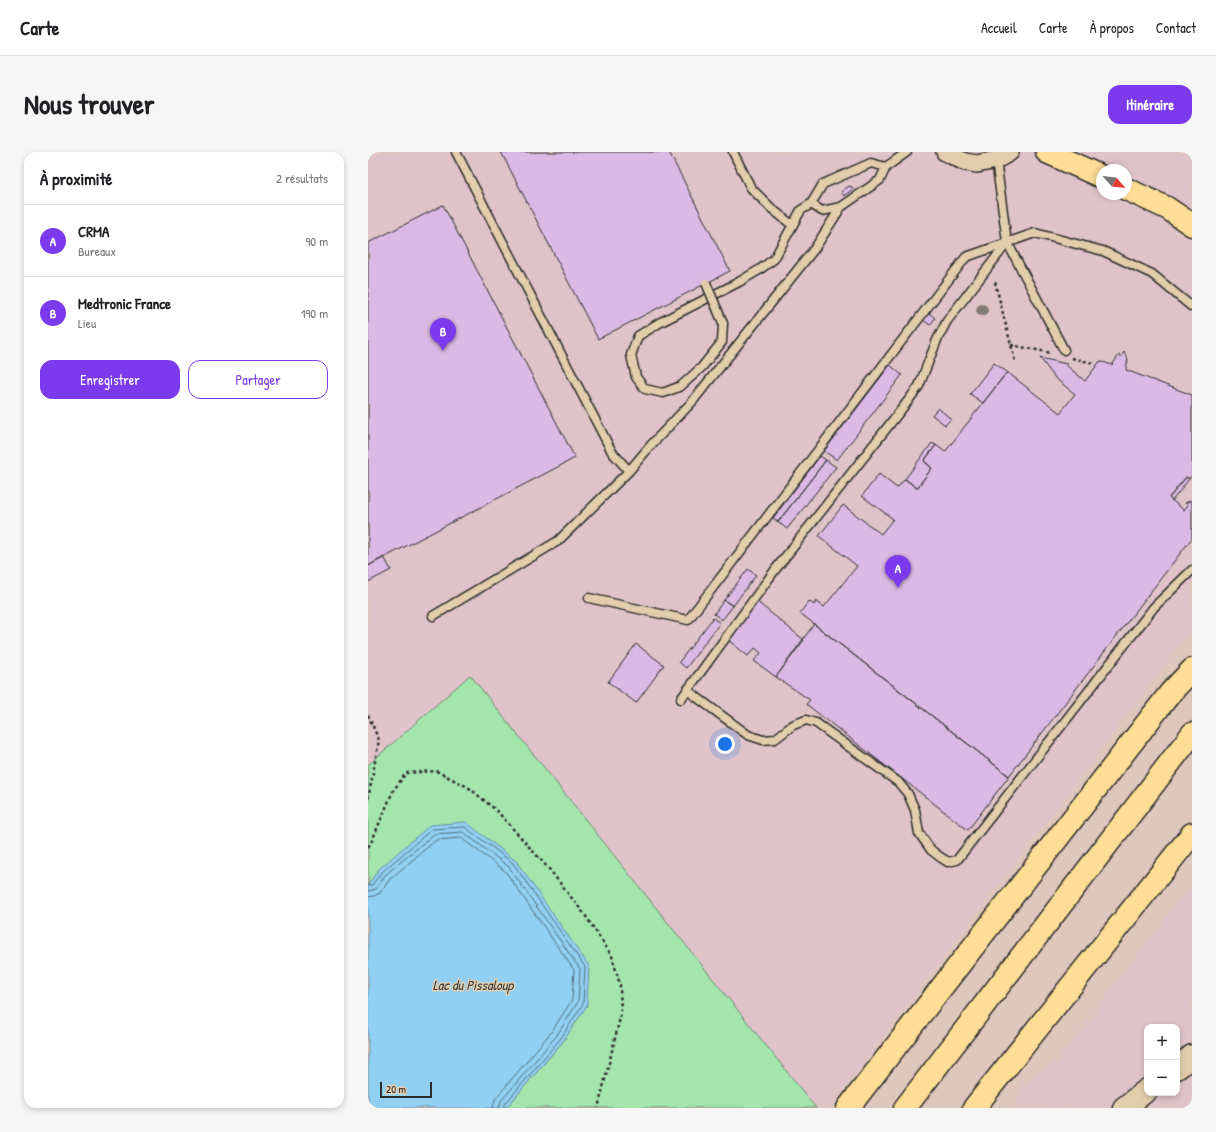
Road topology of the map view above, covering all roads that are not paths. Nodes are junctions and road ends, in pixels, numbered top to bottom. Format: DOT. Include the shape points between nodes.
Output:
graph roads {
  1 [pos="456,152"];
  2 [pos="733,152"];
  3 [pos="907,152"];
  4 [pos="945,152"];
  5 [pos="1047,152"];
  6 [pos="1003,156"];
  7 [pos="886,167"];
  8 [pos="1096,175"];
  9 [pos="1132,192"];
  10 [pos="811,204"];
  11 [pos="841,207"];
  12 [pos="792,225"];
  13 [pos="1192,225"];
  14 [pos="1007,242"];
  15 [pos="706,283"];
  16 [pos="1192,307"];
  17 [pos="1064,350"];
  18 [pos="629,471"];
  19 [pos="1192,570"];
  20 [pos="589,598"];
  21 [pos="433,616"];
  22 [pos="1192,657"];
  23 [pos="1192,670"];
  24 [pos="687,690"];
  25 [pos="1171,692"];
  26 [pos="681,699"];
  27 [pos="1192,734"];
  28 [pos="1192,834"];
  29 [pos="1192,1056"];
  30 [pos="1180,1066"];
  31 [pos="1144,1092"];
  32 [pos="848,1108"];
  33 [pos="905,1108"];
  34 [pos="974,1108"];
  35 [pos="1124,1108"];
  1 -- 18 [label="lane" via="612,452"];
  2 -- 12 [label="lane" via="751,188"];
  3 -- 7 [label="lane"];
  4 -- 6 [label="street" via="965,162 977,164"];
  5 -- 8 [label="highway"];
  6 -- 14 [label="lane"];
  7 -- 10 [label="lane" via="871,163 823,184"];
  7 -- 11 [label="lane" via="880,180"];
  9 -- 13 [label="highway" via="1167,208"];
  10 -- 11 [label="lane" via="822,211"];
  10 -- 12 [label="lane" via="801,210"];
  11 -- 18 [label="lane" via="815,248 692,402"];
  12 -- 15 [label="lane, bridge" via="774,259 759,270 739,282 659,323 638,336 631,356 636,376 646,389 663,393 681,386 702,367 722,342 723,323"];
  14 -- 16 [label="lane" via="1035,233 1103,251 1152,274"];
  14 -- 17 [label="lane"];
  14 -- 20 [label="lane" via="966,257 688,620"];
  14 -- 24 [label="lane" via="947,322 919,386 908,402 775,570"];
  18 -- 21 [label="lane" via="558,541"];
  19 -- 24 [label="lane" via="1154,606 957,860 948,862 931,850 919,833 915,810 908,794 898,782 816,722 806,720 793,725 774,739 763,740 748,736"];
  22 -- 25 [label="highway"];
  23 -- 25 [label="highway"];
  24 -- 26 [label="lane"];
  25 -- 32 [label="highway"];
  27 -- 33 [label="highway"];
  28 -- 34 [label="highway"];
  29 -- 30 [label="street"];
  31 -- 35 [label="street"];
}
